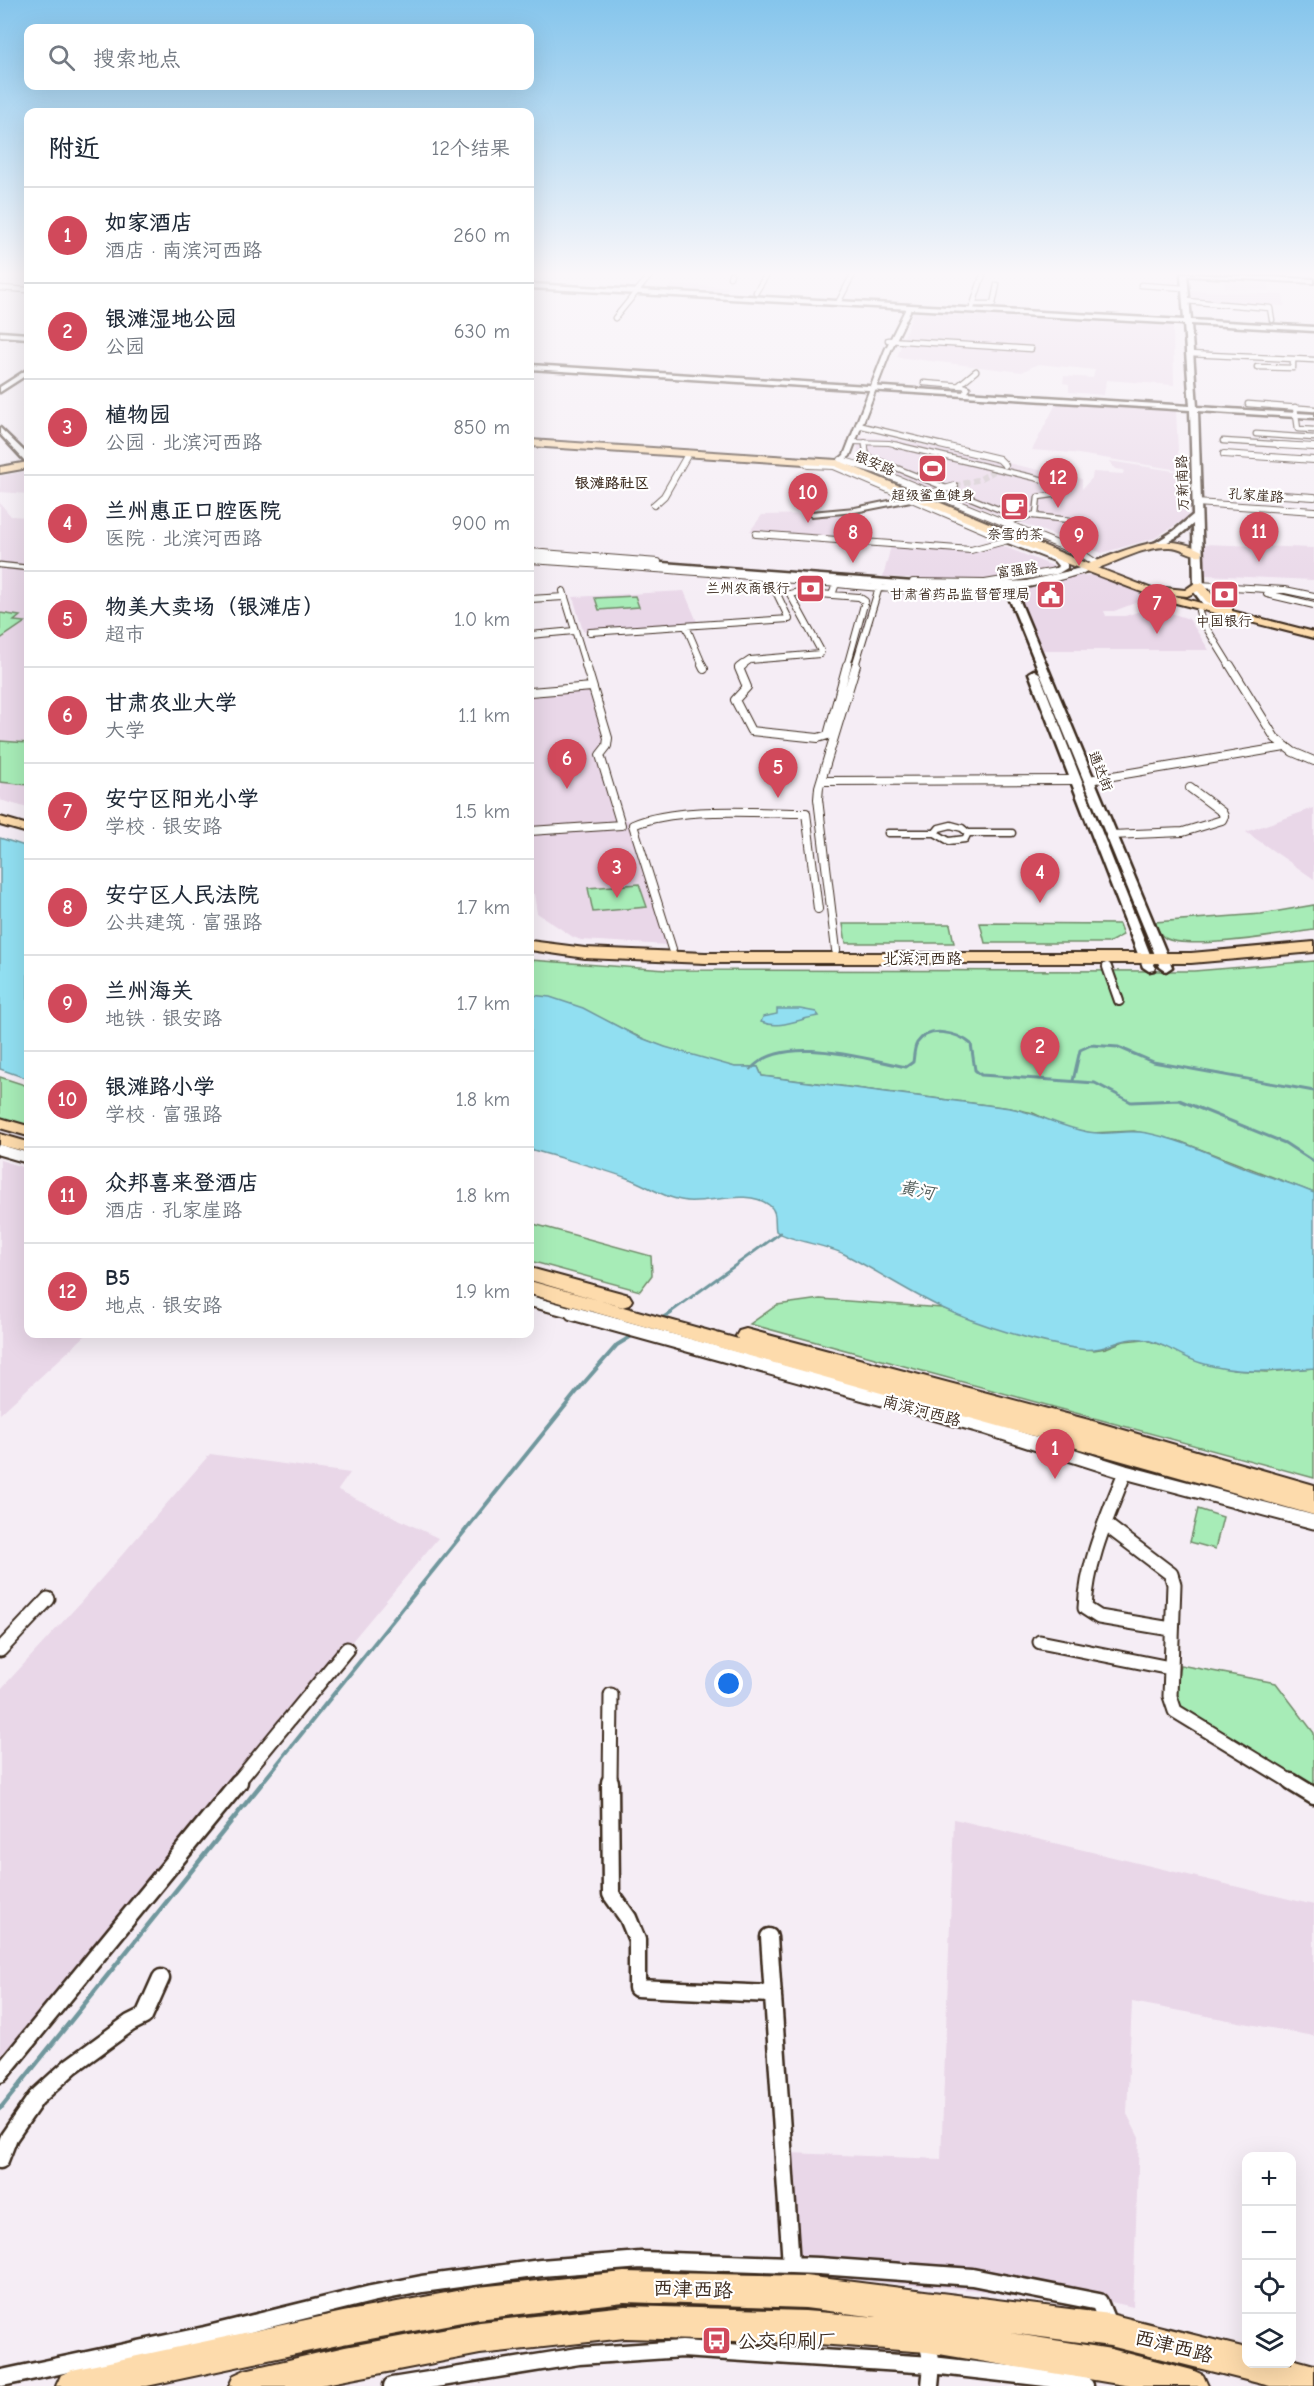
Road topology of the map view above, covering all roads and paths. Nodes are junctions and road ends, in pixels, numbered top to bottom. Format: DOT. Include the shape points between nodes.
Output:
graph roads {
  1 [pos="810,385"];
  2 [pos="871,385"];
  3 [pos="960,385"];
  4 [pos="1192,385"];
  5 [pos="869,389"];
  6 [pos="964,394"];
  7 [pos="1248,404"];
  8 [pos="1194,409"];
  9 [pos="1314,409"];
  10 [pos="1297,413"];
  11 [pos="1314,417"];
  12 [pos="857,428"];
  13 [pos="0,430"];
  14 [pos="1314,430"];
  15 [pos="1256,434"];
  16 [pos="1314,438"];
  17 [pos="1223,440"];
  18 [pos="534,442"];
  19 [pos="534,442"];
  20 [pos="852,442"];
  21 [pos="865,442"];
  22 [pos="1314,447"];
  23 [pos="688,454"];
  24 [pos="1224,454"];
  25 [pos="24,455"];
  26 [pos="1314,460"];
  27 [pos="838,463"];
  28 [pos="1005,465"];
  29 [pos="24,468"];
  30 [pos="0,471"];
  31 [pos="955,486"];
  32 [pos="948,488"];
  33 [pos="931,493"];
  34 [pos="1282,495"];
  35 [pos="1314,497"];
  36 [pos="914,498"];
  37 [pos="1196,503"];
  38 [pos="654,505"];
  39 [pos="1314,511"];
  40 [pos="811,514"];
  41 [pos="1028,516"];
  42 [pos="1197,516"];
  43 [pos="1069,520"];
  44 [pos="1004,523"];
  45 [pos="756,534"];
  46 [pos="1008,540"];
  47 [pos="1157,544"];
  48 [pos="1198,554"];
  49 [pos="534,556"];
  50 [pos="534,556"];
  51 [pos="1057,559"];
  52 [pos="0,565"];
  53 [pos="1094,566"];
  54 [pos="24,568"];
  55 [pos="1056,571"];
  56 [pos="769,577"];
  57 [pos="837,582"];
  58 [pos="880,585"];
  59 [pos="1199,585"];
  60 [pos="1005,587"];
  61 [pos="1256,589"];
  62 [pos="832,595"];
  63 [pos="1314,596"];
  64 [pos="1164,597"];
  65 [pos="534,598"];
  66 [pos="1314,605"];
  67 [pos="1203,608"];
  68 [pos="686,626"];
  69 [pos="1294,629"];
  70 [pos="574,632"];
  71 [pos="590,632"];
  72 [pos="1314,632"];
  73 [pos="534,634"];
  74 [pos="1314,640"];
  75 [pos="704,669"];
  76 [pos="592,687"];
  77 [pos="534,692"];
  78 [pos="1285,747"];
  79 [pos="1314,761"];
  80 [pos="1076,780"];
  81 [pos="1089,780"];
  82 [pos="821,781"];
  83 [pos="1190,789"];
  84 [pos="0,812"];
  85 [pos="24,819"];
  86 [pos="0,821"];
  87 [pos="24,828"];
  88 [pos="534,831"];
  89 [pos="888,833"];
  90 [pos="936,833"];
  91 [pos="968,833"];
  92 [pos="1012,833"];
  93 [pos="1111,835"];
  94 [pos="818,909"];
  95 [pos="534,947"];
  96 [pos="1314,947"];
  97 [pos="672,949"];
  98 [pos="836,951"];
  99 [pos="534,955"];
  100 [pos="1314,957"];
  101 [pos="1155,962"];
  102 [pos="1107,967"];
  103 [pos="1119,1001"];
  104 [pos="0,1123"];
  105 [pos="24,1130"];
  106 [pos="0,1139"];
  107 [pos="24,1146"];
  108 [pos="0,1150"];
  109 [pos="24,1157"];
  110 [pos="534,1276"];
  111 [pos="534,1289"];
  112 [pos="534,1302"];
  113 [pos="616,1312"];
  114 [pos="737,1346"];
  115 [pos="1125,1472"];
  116 [pos="1314,1493"];
  117 [pos="1314,1507"];
  118 [pos="1314,1522"];
  119 [pos="1105,1524"];
  120 [pos="48,1599"];
  121 [pos="1171,1629"];
  122 [pos="1040,1642"];
  123 [pos="347,1649"];
  124 [pos="0,1650"];
  125 [pos="1170,1668"];
  126 [pos="611,1695"];
  127 [pos="1314,1796"];
  128 [pos="769,1937"];
  129 [pos="161,1978"];
  130 [pos="773,1994"];
  131 [pos="0,2074"];
  132 [pos="0,2160"];
  133 [pos="791,2265"];
  134 [pos="1110,2330"];
  135 [pos="929,2351"];
  136 [pos="2,2379"];
  137 [pos="1314,2381"];
  138 [pos="72,2386"];
  139 [pos="245,2386"];
  140 [pos="392,2386"];
  141 [pos="930,2386"];
  142 [pos="1085,2386"];
  143 [pos="1192,2386"];
  1 -- 5 [label="main road"];
  2 -- 5 [label="street"];
  3 -- 6 [label="street" via="968,388"];
  4 -- 8 [label="main road, 万新南路"];
  5 -- 6 [label="main road"];
  5 -- 8 [label="main road"];
  5 -- 12 [label="street"];
  5 -- 27 [label="street"];
  6 -- 8 [label="main road" via="1083,397"];
  7 -- 10 [label="street"];
  8 -- 10 [label="main road"];
  8 -- 37 [label="main road, 万新南路"];
  9 -- 10 [label="street"];
  10 -- 11 [label="main road"];
  10 -- 14 [label="street" via="1298,429"];
  12 -- 20 [label="street"];
  12 -- 28 [label="street" via="999,459"];
  13 -- 25 [label="main road"];
  15 -- 16 [label="street"];
  17 -- 22 [label="street"];
  18 -- 27 [label="main road, 银安路"];
  19 -- 23 [label="main road, 银安路"];
  20 -- 21 [label="street"];
  20 -- 27 [label="street" via="847,456"];
  21 -- 32 [label="street" via="867,456"];
  21 -- 41 [label="street" via="900,446 1044,480 1060,488 1059,494 1038,497 1036,514"];
  23 -- 27 [label="main road, 银安路"];
  23 -- 38 [label="street" via="664,496"];
  24 -- 26 [label="street"];
  27 -- 33 [label="street" via="857,464"];
  27 -- 36 [label="main road, 银安路"];
  27 -- 53 [label="main road, 银安路"];
  29 -- 30 [label="main road"];
  31 -- 32 [label="street"];
  32 -- 33 [label="street"];
  32 -- 41 [label="street" via="1008,513"];
  33 -- 44 [label="street"];
  34 -- 35 [label="street"];
  36 -- 40 [label="street"];
  36 -- 46 [label="street"];
  36 -- 53 [label="main road, 银安路"];
  37 -- 39 [label="street, 孔家崖路"];
  37 -- 42 [label="main road, 万新南路"];
  41 -- 43 [label="street"];
  41 -- 44 [label="street"];
  42 -- 47 [label="main road" via="1177,534"];
  42 -- 48 [label="main road, 万新南路"];
  44 -- 53 [label="street" via="1084,555"];
  45 -- 46 [label="street" via="971,550"];
  46 -- 51 [label="street"];
  47 -- 48 [label="main road" via="1184,545"];
  47 -- 53 [label="main road"];
  48 -- 59 [label="main road, 万新南路"];
  49 -- 56 [label="main road, 富强路"];
  50 -- 60 [label="street, 富强路"];
  51 -- 53 [label="street"];
  51 -- 55 [label="street" via="1063,568"];
  52 -- 54 [label="street"];
  53 -- 59 [label="main road" via="1168,592 1187,592"];
  53 -- 60 [label="main road, 富强路"];
  53 -- 64 [label="main road, 银安路"];
  55 -- 60 [label="street"];
  56 -- 57 [label="main road, 富强路"];
  56 -- 68 [label="street" via="789,619"];
  57 -- 58 [label="main road, 富强路"];
  57 -- 62 [label="street"];
  58 -- 60 [label="main road, 富强路"];
  58 -- 82 [label="street"];
  59 -- 61 [label="street"];
  59 -- 67 [label="main road, 万新南路"];
  59 -- 72 [label="main road" via="1210,598 1232,610"];
  60 -- 80 [label="main road, 通达街"];
  60 -- 81 [label="main road, 通达街"];
  61 -- 63 [label="street"];
  61 -- 66 [label="street"];
  62 -- 62 [label="street" via="790,594 820,654 760,658 739,668 747,687 735,700 751,731 818,738 828,735 865,601"];
  64 -- 67 [label="main road"];
  64 -- 69 [label="main road, 银安路"];
  65 -- 70 [label="street" via="563,594"];
  67 -- 69 [label="main road"];
  67 -- 74 [label="main road"];
  67 -- 78 [label="street" via="1201,619 1275,738"];
  68 -- 71 [label="street"];
  68 -- 75 [label="street"];
  69 -- 72 [label="main road"];
  70 -- 73 [label="street"];
  70 -- 76 [label="street"];
  76 -- 77 [label="street"];
  76 -- 88 [label="street" via="608,738 600,755 621,825"];
  78 -- 79 [label="street"];
  78 -- 81 [label="street"];
  80 -- 82 [label="street"];
  80 -- 101 [label="main road, 通达街"];
  81 -- 93 [label="main road, 通达街"];
  82 -- 98 [label="street" via="818,799"];
  83 -- 93 [label="street" via="1222,812 1222,820 1183,832"];
  84 -- 85 [label="main road"];
  86 -- 87 [label="main road"];
  89 -- 90 [label="street"];
  90 -- 91 [label="street" via="950,825"];
  90 -- 91 [label="street" via="942,839 954,841 965,839"];
  91 -- 92 [label="street"];
  93 -- 101 [label="main road, 通达街"];
  94 -- 97 [label="street" via="806,813 668,815 644,819 633,825"];
  95 -- 101 [label="main road, 北滨河西路" via="585,953 705,958"];
  96 -- 101 [label="main road, 北滨河西路"];
  99 -- 102 [label="main road, 北滨河西路" via="676,967"];
  100 -- 101 [label="main road, 北滨河西路" via="1254,963"];
  101 -- 102 [label="main road, 北滨河西路"];
  102 -- 103 [label="street"];
  104 -- 105 [label="main road"];
  106 -- 107 [label="main road"];
  108 -- 109 [label="street"];
  110 -- 113 [label="main road, 南滨河西路"];
  111 -- 113 [label="main road, 南滨河西路"];
  112 -- 113 [label="street, 南滨河西路"];
  113 -- 114 [label="main road, 南滨河西路"];
  114 -- 115 [label="street, 南滨河西路"];
  114 -- 116 [label="main road, 南滨河西路" via="1089,1428"];
  114 -- 117 [label="main road, 南滨河西路"];
  115 -- 118 [label="street, 南滨河西路"];
  115 -- 119 [label="street"];
  119 -- 121 [label="street" via="1171,1574"];
  119 -- 121 [label="street" via="1084,1593 1085,1608 1099,1617"];
  120 -- 124 [label="street"];
  121 -- 125 [label="street"];
  122 -- 125 [label="street"];
  123 -- 131 [label="street"];
  125 -- 127 [label="street" via="1170,1696 1175,1711"];
  126 -- 130 [label="street" via="611,1894 637,1940 637,1988"];
  128 -- 130 [label="street"];
  129 -- 132 [label="street" via="144,2016 35,2096 6,2142"];
  130 -- 133 [label="street"];
  133 -- 134 [label="street" via="972,2277 1099,2302"];
  133 -- 136 [label="street" via="641,2260 422,2284"];
  134 -- 137 [label="main road, 西津西路"];
  134 -- 138 [label="main road, 西津西路" via="805,2292 624,2287 467,2305"];
  135 -- 139 [label="main road, 西津西路" via="805,2327 625,2322 480,2338"];
  135 -- 140 [label="street" via="784,2354 682,2349 579,2356"];
  135 -- 141 [label="street"];
  135 -- 142 [label="street"];
  135 -- 143 [label="main road, 西津西路" via="1111,2366"];
}
